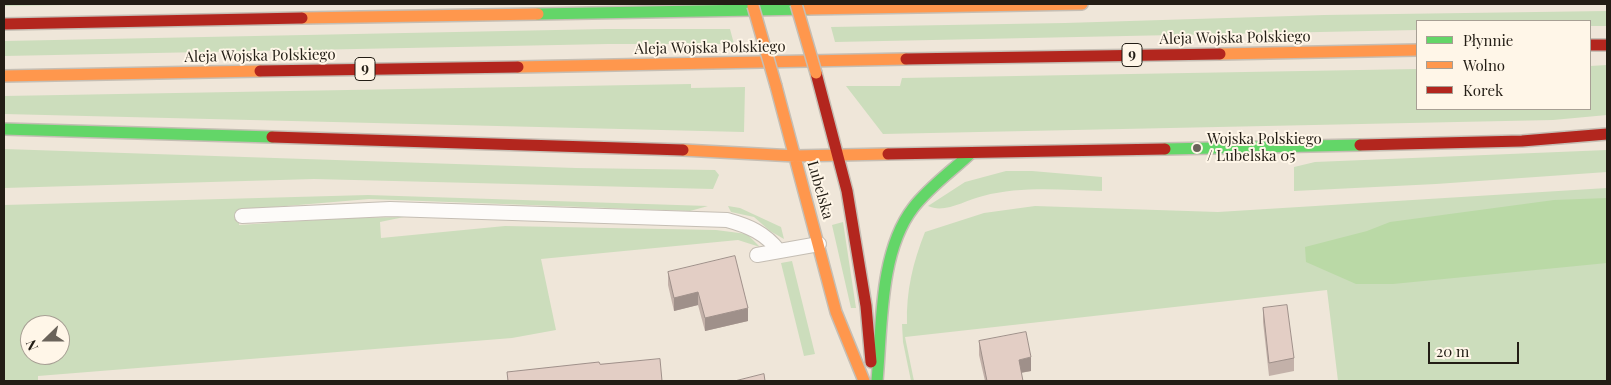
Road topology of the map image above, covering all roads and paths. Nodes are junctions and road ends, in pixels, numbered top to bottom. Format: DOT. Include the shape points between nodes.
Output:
graph roads {
  1 [pos="753,4"];
  2 [pos="796,4"];
  3 [pos="1082,4"];
  4 [pos="4,24"];
  5 [pos="1607,45"];
  6 [pos="1591,46"];
  7 [pos="1416,50"];
  8 [pos="4,76"];
  9 [pos="4,130"];
  10 [pos="1607,134"];
  11 [pos="971,153"];
  12 [pos="794,156"];
  13 [pos="839,156"];
  14 [pos="242,216"];
  15 [pos="819,244"];
  16 [pos="779,251"];
  17 [pos="757,255"];
  18 [pos="864,381"];
  19 [pos="872,381"];
  20 [pos="877,381"];
  1 -- 12 [label="main road, Lubelska, bridge"];
  2 -- 13 [label="main road, Lubelska, bridge"];
  3 -- 4 [label="main road"];
  5 -- 6 [label="main road"];
  7 -- 8 [label="main road, Aleja Wojska Polskiego / 9"];
  9 -- 12 [label="main road"];
  10 -- 11 [label="main road" via="1456,143"];
  11 -- 13 [label="main road"];
  11 -- 20 [label="main road" via="912,209 900,234 888,268"];
  12 -- 13 [label="main road"];
  12 -- 15 [label="main road, Lubelska"];
  13 -- 19 [label="main road, Lubelska" via="866,306"];
  14 -- 16 [label="lane" via="390,209 727,220 757,231"];
  15 -- 16 [label="lane"];
  15 -- 18 [label="main road, Lubelska" via="836,312"];
  16 -- 17 [label="lane"];
}
